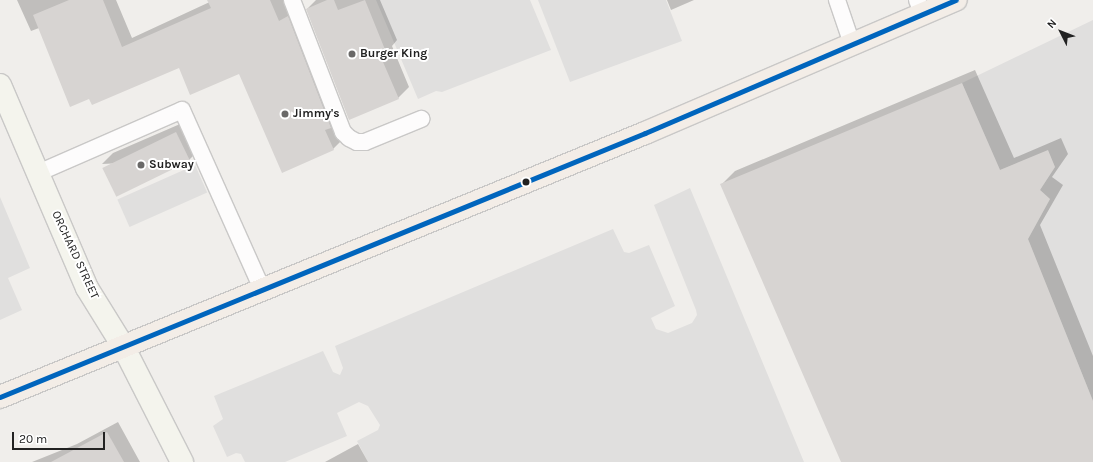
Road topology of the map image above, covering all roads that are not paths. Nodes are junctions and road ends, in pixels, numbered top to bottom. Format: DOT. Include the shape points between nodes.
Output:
graph roads {
  1 [pos="292,0"];
  2 [pos="837,0"];
  3 [pos="956,0"];
  4 [pos="920,7"];
  5 [pos="852,44"];
  6 [pos="0,85"];
  7 [pos="421,119"];
  8 [pos="38,173"];
  9 [pos="262,289"];
  10 [pos="123,346"];
  11 [pos="0,397"];
  12 [pos="182,462"];
  1 -- 7 [label="lane" via="343,132 349,138 365,142"];
  2 -- 5 [label="lane"];
  3 -- 4 [label="main road"];
  4 -- 5 [label="main road"];
  5 -- 9 [label="main road" via="645,133"];
  6 -- 8 [label="main road, ORCHARD STREET"];
  8 -- 9 [label="lane" via="182,110"];
  8 -- 10 [label="main road, ORCHARD STREET" via="87,288"];
  9 -- 10 [label="main road"];
  10 -- 11 [label="main road"];
  10 -- 12 [label="main road, ORCHARD STREET"];
}
